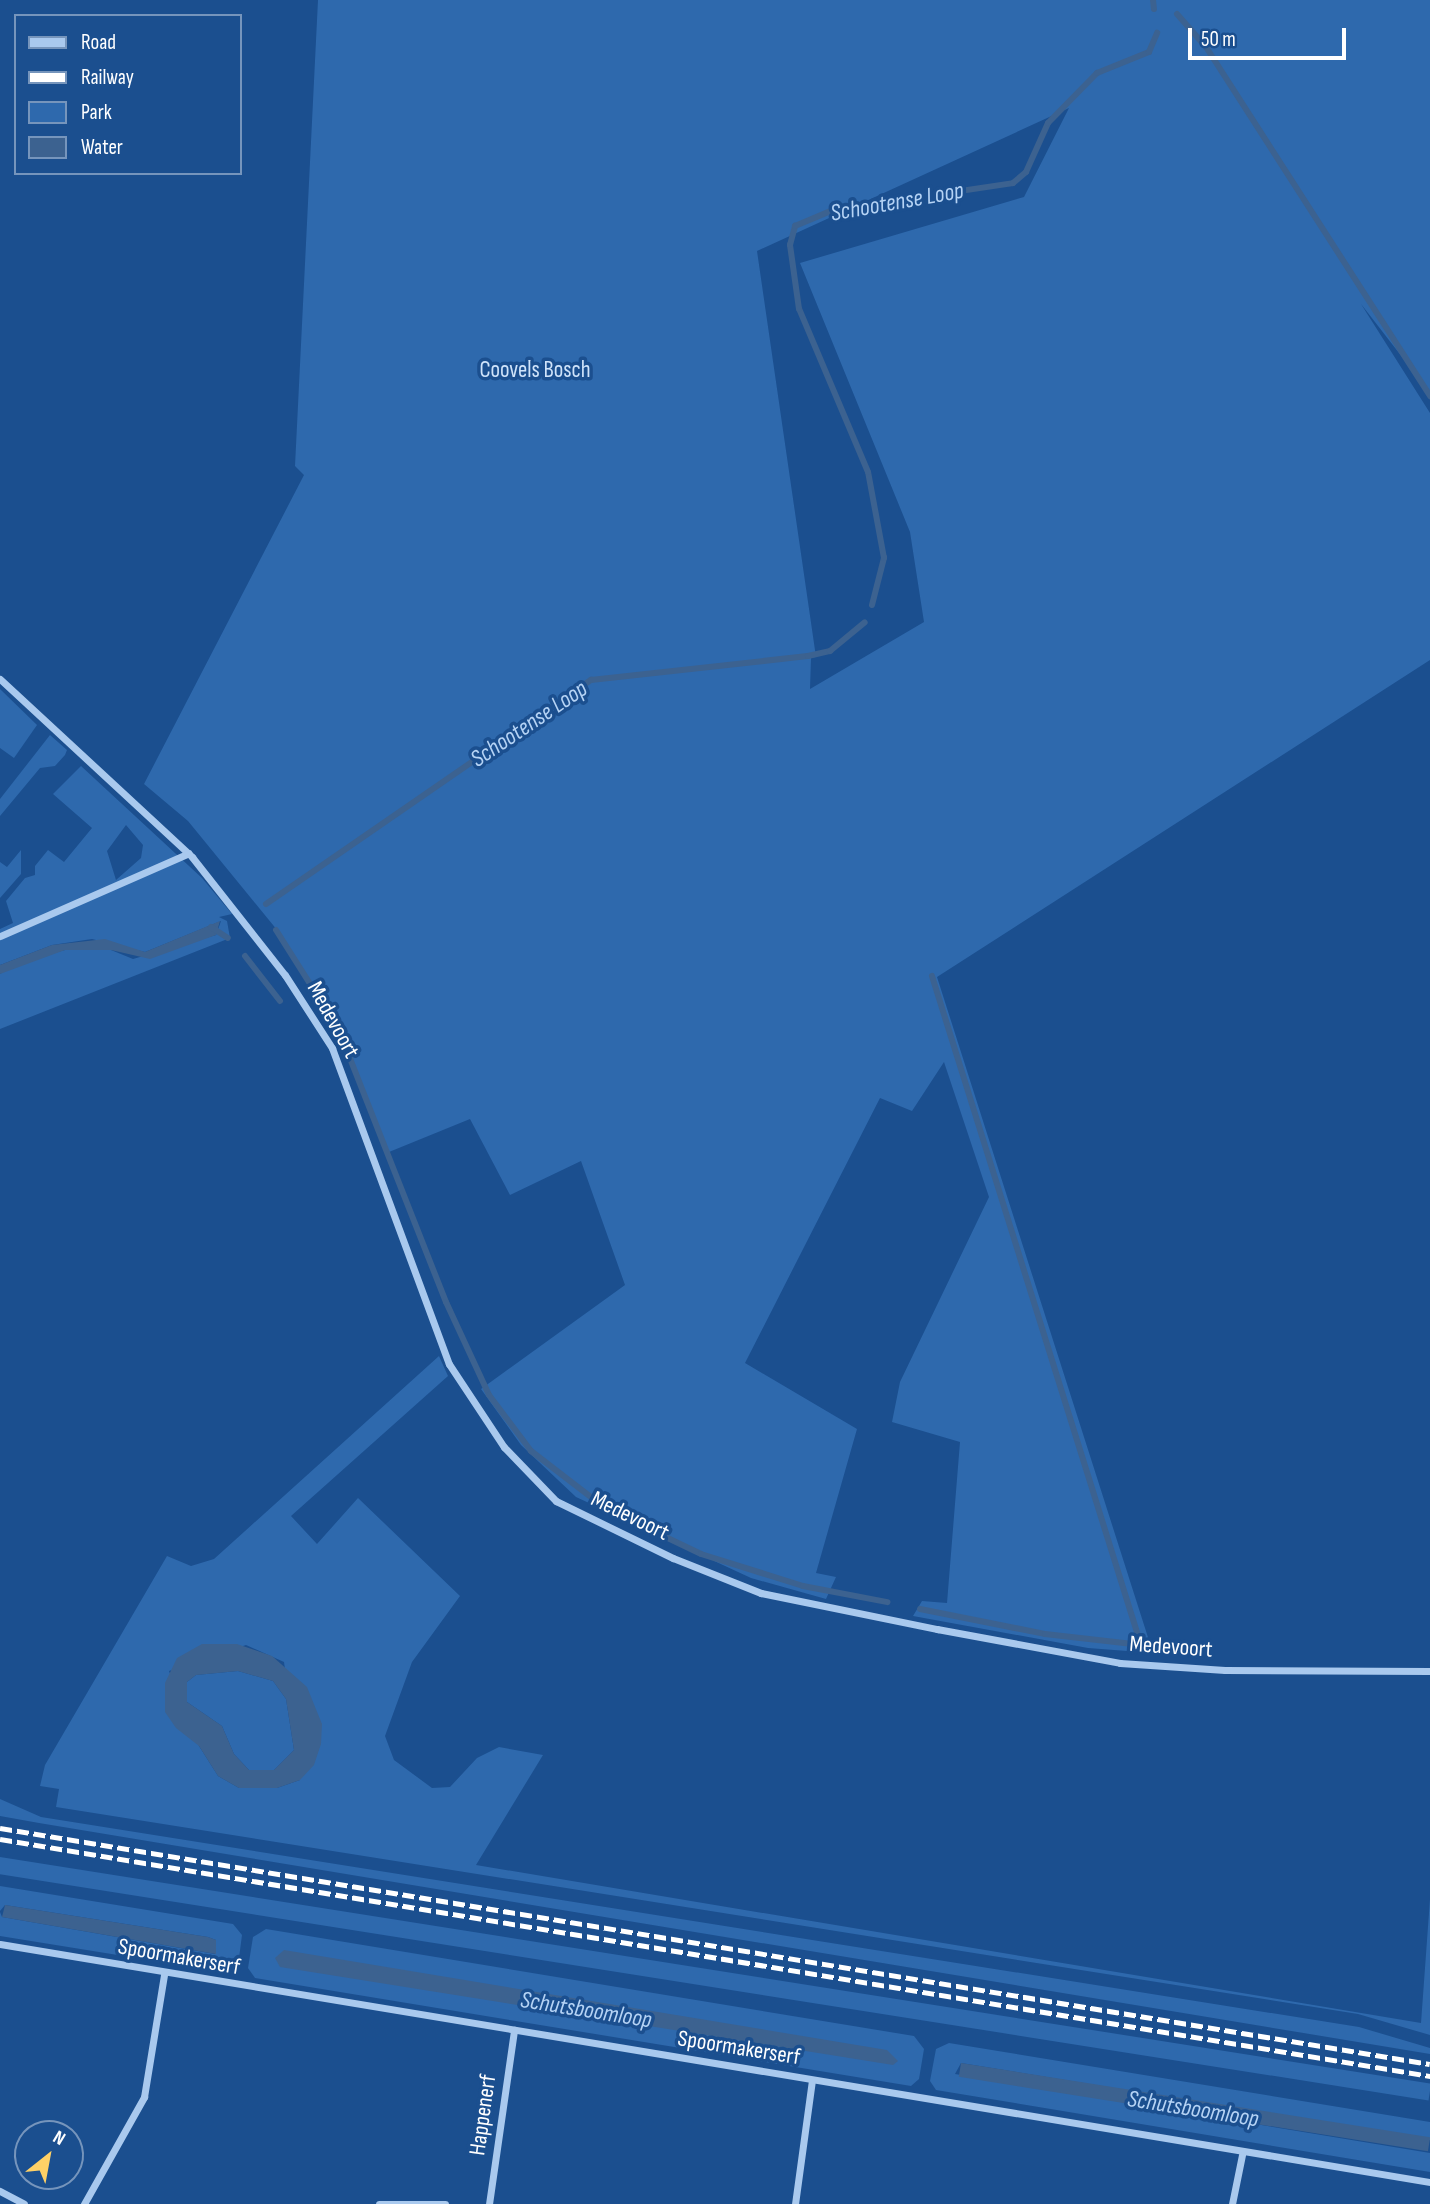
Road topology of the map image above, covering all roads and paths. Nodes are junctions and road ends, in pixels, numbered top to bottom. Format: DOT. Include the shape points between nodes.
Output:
graph roads {
  1 [pos="0,679"];
  2 [pos="189,853"];
  3 [pos="0,936"];
  4 [pos="1430,1671"];
  5 [pos="0,1944"];
  6 [pos="164,1975"];
  7 [pos="514,2031"];
  8 [pos="812,2080"];
  9 [pos="1242,2155"];
  10 [pos="1430,2182"];
  11 [pos="0,2191"];
  12 [pos="24,2204"];
  13 [pos="84,2204"];
  14 [pos="382,2204"];
  15 [pos="445,2204"];
  16 [pos="489,2204"];
  17 [pos="794,2204"];
  18 [pos="1232,2204"];
  1 -- 2 [label="street, Medevoort"];
  2 -- 3 [label="street"];
  2 -- 4 [label="street, Medevoort" via="251,926 332,1048 449,1364 505,1447 556,1501 673,1558 761,1592 937,1629 1120,1663 1225,1670"];
  5 -- 6 [label="street, Spoormakerserf"];
  6 -- 7 [label="street, Spoormakerserf"];
  6 -- 13 [label="street" via="144,2097"];
  7 -- 8 [label="street, Spoormakerserf"];
  7 -- 16 [label="street, Happenerf"];
  8 -- 9 [label="street, Spoormakerserf"];
  8 -- 17 [label="street"];
  9 -- 10 [label="street, Spoormakerserf"];
  9 -- 18 [label="street"];
  11 -- 12 [label="street"];
  14 -- 15 [label="street"];
}
